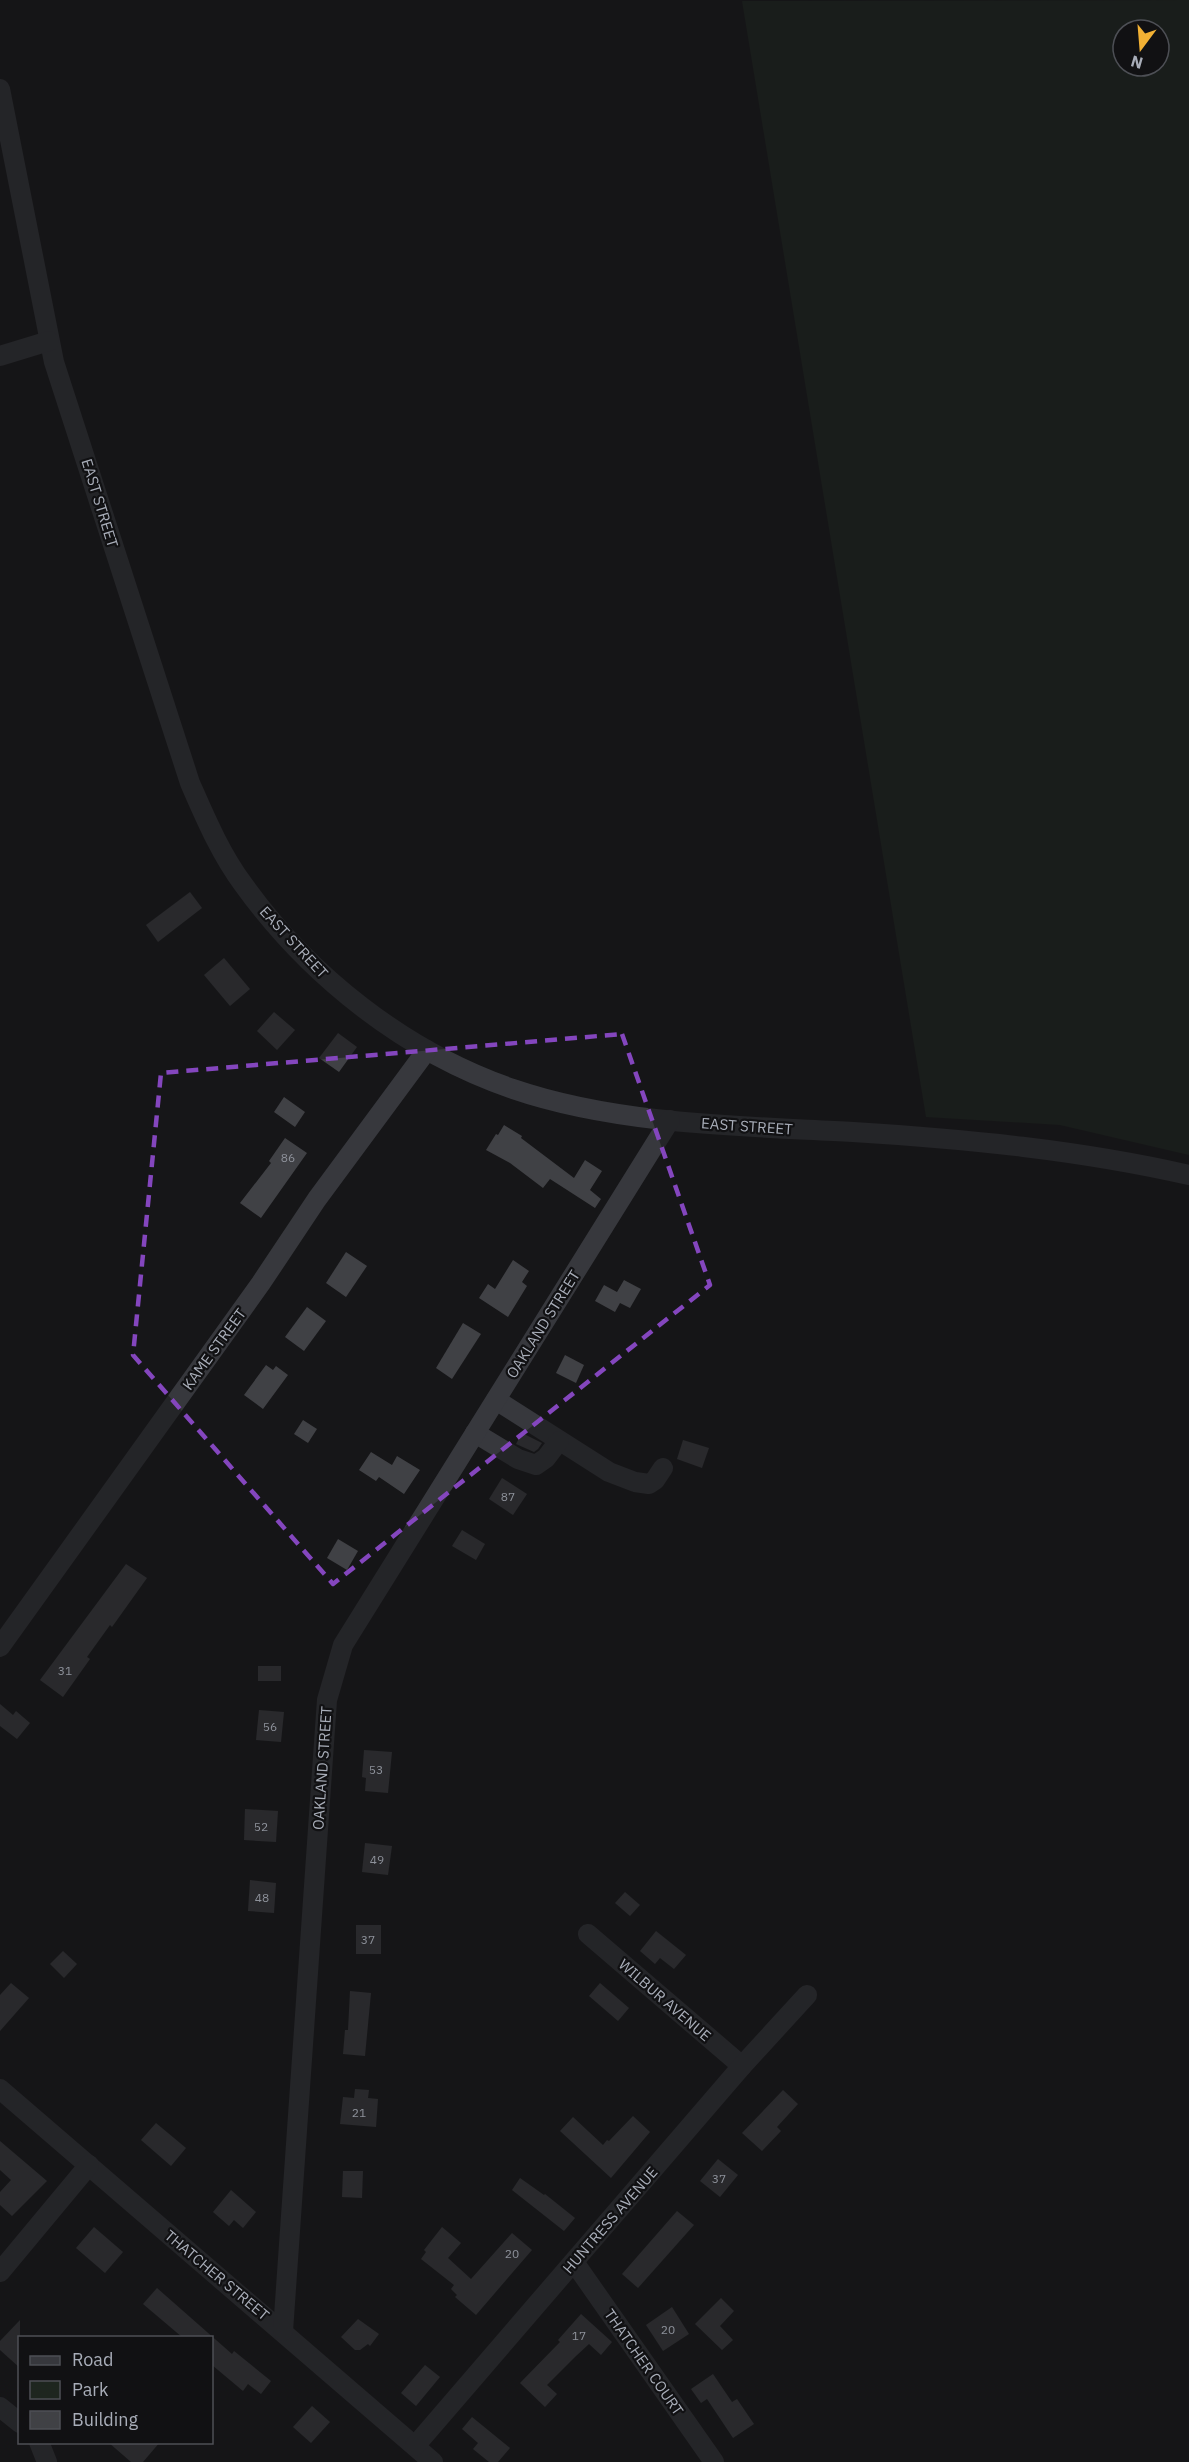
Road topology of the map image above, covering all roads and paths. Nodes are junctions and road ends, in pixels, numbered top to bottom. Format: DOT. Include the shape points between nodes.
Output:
graph roads {
  1 [pos="0,89"];
  2 [pos="49,341"];
  3 [pos="0,356"];
  4 [pos="427,1050"];
  5 [pos="670,1120"];
  6 [pos="1189,1175"];
  7 [pos="496,1400"];
  8 [pos="475,1433"];
  9 [pos="560,1441"];
  10 [pos="663,1468"];
  11 [pos="0,1647"];
  12 [pos="588,1934"];
  13 [pos="807,1995"];
  14 [pos="742,2066"];
  15 [pos="0,2089"];
  16 [pos="89,2165"];
  17 [pos="574,2262"];
  18 [pos="0,2272"];
  19 [pos="283,2331"];
  20 [pos="0,2407"];
  21 [pos="18,2422"];
  22 [pos="40,2444"];
  23 [pos="415,2446"];
  24 [pos="47,2462"];
  25 [pos="434,2462"];
  26 [pos="714,2462"];
  1 -- 2 [label="street, EAST STREET"];
  2 -- 3 [label="street"];
  2 -- 4 [label="street, EAST STREET" via="172,729 213,835 241,882 321,975"];
  4 -- 5 [label="street, EAST STREET" via="477,1075 560,1103"];
  4 -- 11 [label="street, KAME STREET" via="317,1198 261,1283"];
  5 -- 6 [label="street, EAST STREET" via="1006,1146 1085,1155"];
  5 -- 7 [label="street, OAKLAND STREET"];
  7 -- 8 [label="street, OAKLAND STREET"];
  7 -- 9 [label="street"];
  8 -- 9 [label="street" via="518,1459 536,1465"];
  8 -- 19 [label="street, OAKLAND STREET" via="343,1645 327,1700"];
  9 -- 10 [label="street" via="609,1472 635,1482 649,1484"];
  12 -- 14 [label="street, WILBUR AVENUE"];
  13 -- 14 [label="street, HUNTRESS AVENUE"];
  14 -- 17 [label="street, HUNTRESS AVENUE"];
  15 -- 16 [label="street, THATCHER STREET"];
  16 -- 18 [label="street"];
  16 -- 19 [label="street, THATCHER STREET"];
  17 -- 23 [label="street, HUNTRESS AVENUE"];
  17 -- 26 [label="street, THATCHER COURT"];
  19 -- 23 [label="street, THATCHER STREET"];
  20 -- 21 [label="street"];
  22 -- 24 [label="street"];
  23 -- 25 [label="street, THATCHER STREET"];
}
